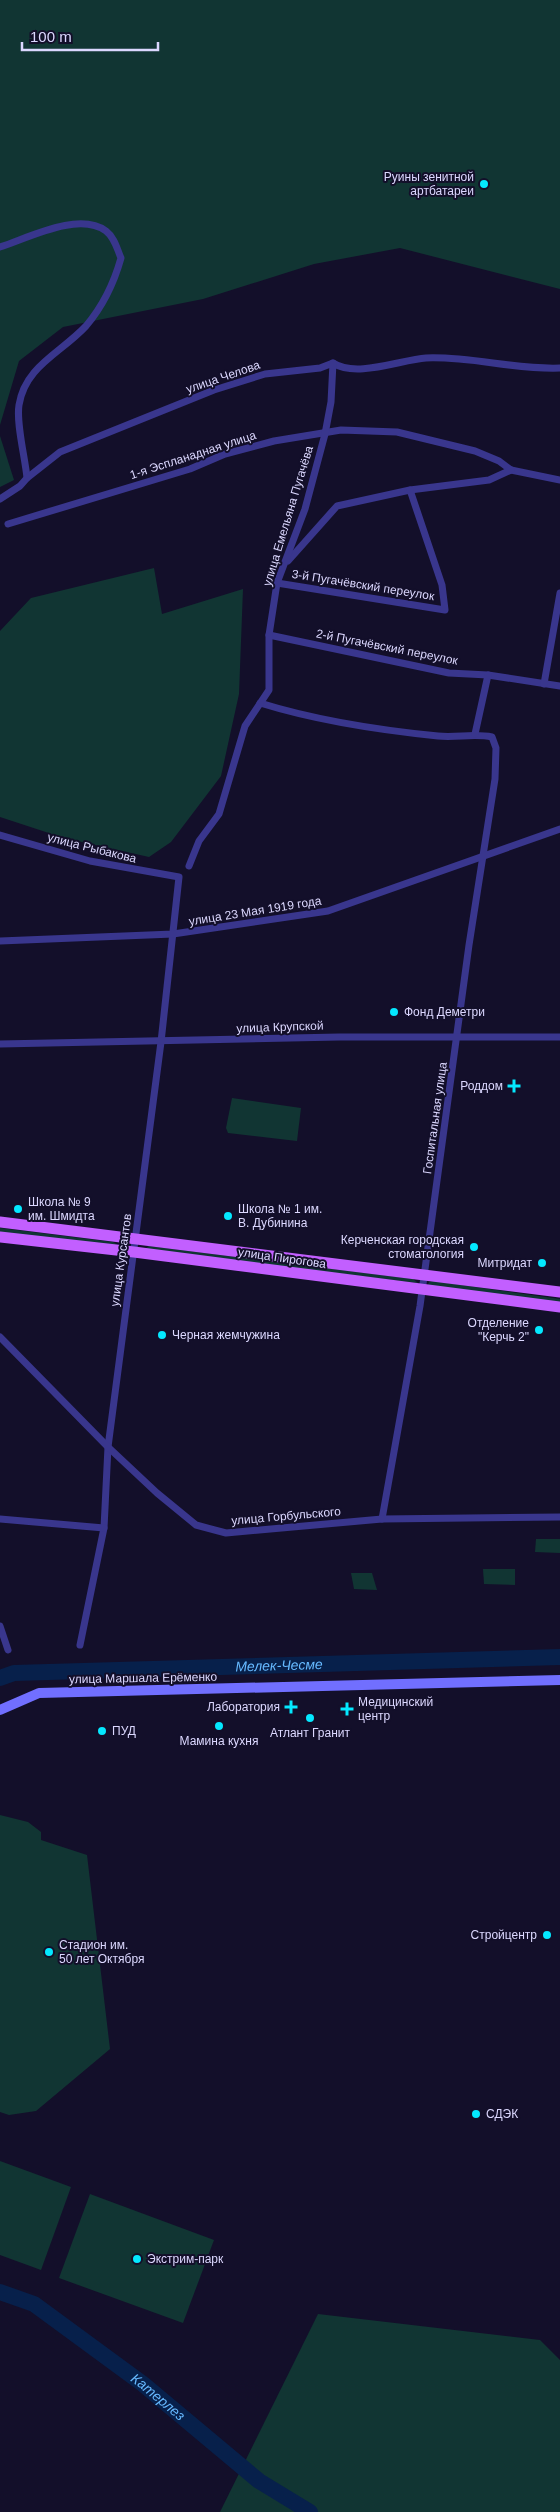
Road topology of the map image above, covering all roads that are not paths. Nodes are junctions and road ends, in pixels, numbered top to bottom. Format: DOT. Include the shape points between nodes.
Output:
graph roads {
  1 [pos="0,247"];
  2 [pos="333,363"];
  3 [pos="560,368"];
  4 [pos="325,434"];
  5 [pos="511,470"];
  6 [pos="27,478"];
  7 [pos="560,480"];
  8 [pos="410,490"];
  9 [pos="0,499"];
  10 [pos="8,524"];
  11 [pos="286,563"];
  12 [pos="277,583"];
  13 [pos="560,593"];
  14 [pos="269,635"];
  15 [pos="552,641"];
  16 [pos="560,642"];
  17 [pos="488,675"];
  18 [pos="544,684"];
  19 [pos="560,686"];
  20 [pos="260,703"];
  21 [pos="475,734"];
  22 [pos="560,829"];
  23 [pos="0,835"];
  24 [pos="482,855"];
  25 [pos="189,866"];
  26 [pos="179,877"];
  27 [pos="173,934"];
  28 [pos="0,941"];
  29 [pos="458,1036"];
  30 [pos="560,1037"];
  31 [pos="161,1042"];
  32 [pos="0,1044"];
  33 [pos="0,1222"];
  34 [pos="0,1237"];
  35 [pos="136,1238"];
  36 [pos="134,1252"];
  37 [pos="425,1275"];
  38 [pos="422,1290"];
  39 [pos="560,1292"];
  40 [pos="560,1307"];
  41 [pos="0,1337"];
  42 [pos="108,1447"];
  43 [pos="560,1517"];
  44 [pos="0,1519"];
  45 [pos="382,1519"];
  46 [pos="104,1528"];
  47 [pos="0,1626"];
  48 [pos="80,1645"];
  49 [pos="8,1650"];
  50 [pos="560,1680"];
  51 [pos="0,1710"];
  1 -- 6 [label="street" via="57,228 90,224 107,232 121,258 111,286 95,314 27,380 18,408"];
  2 -- 3 [label="street, улица Челова" via="342,369 425,358 465,359 537,369"];
  2 -- 4 [label="street, улица Емельяна Пугачёва"];
  2 -- 6 [label="street, улица Челова" via="320,368 265,374 214,390 60,452"];
  4 -- 5 [label="street, 1-я Эспланадная улица" via="341,430 398,432 476,451"];
  4 -- 10 [label="street, 1-я Эспланадная улица" via="274,441 225,454 190,469"];
  4 -- 11 [label="street, улица Емельяна Пугачёва" via="305,510"];
  5 -- 7 [label="street, 1-я Эспланадная улица"];
  5 -- 8 [label="street" via="489,480"];
  6 -- 9 [label="street, улица Челова"];
  8 -- 11 [label="street" via="337,506"];
  8 -- 12 [label="street, 3-й Пугачёвский переулок" via="442,585 445,610"];
  11 -- 12 [label="street, улица Емельяна Пугачёва"];
  12 -- 14 [label="street, улица Емельяна Пугачёва"];
  13 -- 15 [label="street"];
  14 -- 17 [label="street, 2-й Пугачёвский переулок" via="449,673"];
  14 -- 20 [label="street, улица Емельяна Пугачёва" via="269,690"];
  15 -- 16 [label="street"];
  15 -- 18 [label="street"];
  17 -- 18 [label="street, 2-й Пугачёвский переулок"];
  17 -- 21 [label="street"];
  18 -- 19 [label="street, 2-й Пугачёвский переулок"];
  20 -- 21 [label="street" via="320,720 400,732 449,737"];
  20 -- 25 [label="street, улица Емельяна Пугачёва" via="238,744 219,814 199,841"];
  21 -- 24 [label="street, Госпитальная улица" via="492,737 496,748 495,780"];
  22 -- 24 [label="street, улица 23 Мая 1919 года"];
  23 -- 26 [label="street, улица Рыбакова" via="90,861"];
  24 -- 27 [label="street, улица 23 Мая 1919 года" via="328,911"];
  24 -- 29 [label="street, Госпитальная улица"];
  26 -- 27 [label="street, улица Курсантов"];
  27 -- 28 [label="street, улица 23 Мая 1919 года"];
  27 -- 31 [label="street, улица Курсантов"];
  29 -- 30 [label="street, улица Крупской"];
  29 -- 31 [label="street, улица Крупской"];
  29 -- 37 [label="street, Госпитальная улица"];
  31 -- 32 [label="street, улица Крупской"];
  31 -- 35 [label="street, улица Курсантов"];
  33 -- 35 [label="main road, улица Пирогова"];
  34 -- 36 [label="main road, улица Пирогова"];
  35 -- 36 [label="street, улица Курсантов"];
  35 -- 37 [label="main road, улица Пирогова"];
  36 -- 38 [label="main road, улица Пирогова"];
  36 -- 42 [label="street, улица Курсантов"];
  37 -- 38 [label="street, Госпитальная улица"];
  37 -- 39 [label="main road, улица Пирогова"];
  38 -- 40 [label="main road, улица Пирогова"];
  38 -- 45 [label="street, Госпитальная улица"];
  41 -- 42 [label="street, улица Горбульского"];
  42 -- 45 [label="street, улица Горбульского" via="196,1525 226,1533"];
  42 -- 46 [label="street, улица Курсантов"];
  43 -- 45 [label="street, улица Горбульского"];
  44 -- 46 [label="street"];
  46 -- 48 [label="street, улица Курсантов"];
  47 -- 49 [label="street"];
  50 -- 51 [label="main road, улица Маршала Ерёменко" via="40,1693"];
}
